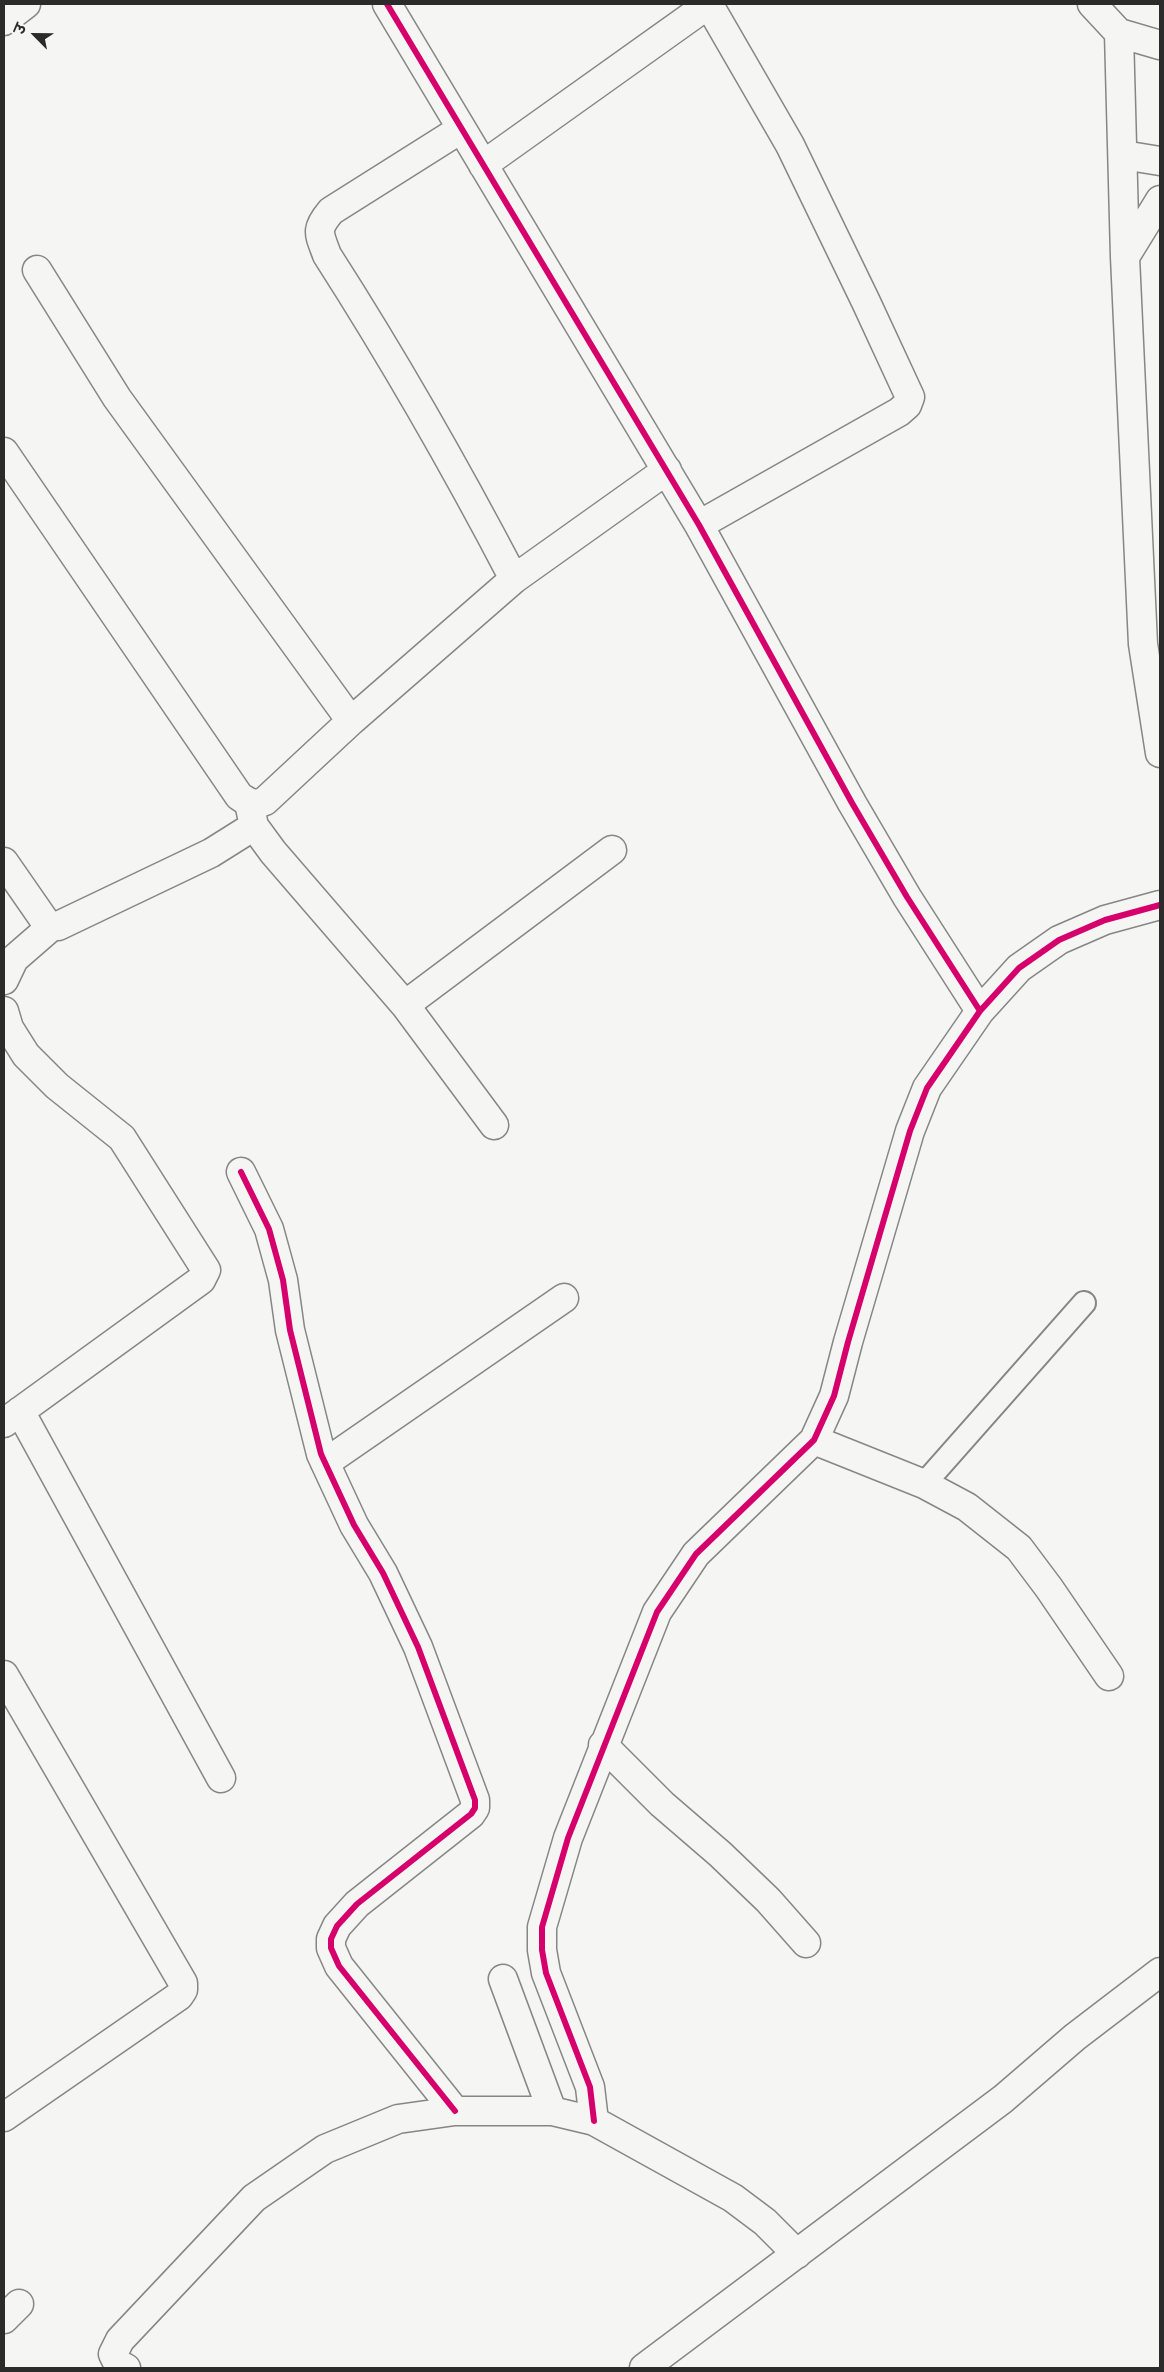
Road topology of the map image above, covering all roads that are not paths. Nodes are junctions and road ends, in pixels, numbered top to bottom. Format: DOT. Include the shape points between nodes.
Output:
graph roads {
  1 [pos="26,4"];
  2 [pos="387,4"];
  3 [pos="1092,4"];
  4 [pos="4,21"];
  5 [pos="1119,33"];
  6 [pos="1160,45"];
  7 [pos="461,129"];
  8 [pos="1122,155"];
  9 [pos="1160,161"];
  10 [pos="483,165"];
  11 [pos="1160,200"];
  12 [pos="1125,257"];
  13 [pos="37,270"];
  14 [pos="4,452"];
  15 [pos="666,470"];
  16 [pos="700,525"];
  17 [pos="514,579"];
  18 [pos="351,721"];
  19 [pos="1160,753"];
  20 [pos="252,815"];
  21 [pos="612,850"];
  22 [pos="4,862"];
  23 [pos="1160,905"];
  24 [pos="52,926"];
  25 [pos="4,980"];
  26 [pos="405,1005"];
  27 [pos="4,1011"];
  28 [pos="980,1011"];
  29 [pos="494,1125"];
  30 [pos="241,1172"];
  31 [pos="564,1298"];
  32 [pos="1084,1303"];
  33 [pos="12,1417"];
  34 [pos="814,1440"];
  35 [pos="324,1463"];
  36 [pos="924,1484"];
  37 [pos="4,1675"];
  38 [pos="1109,1676"];
  39 [pos="603,1746"];
  40 [pos="221,1778"];
  41 [pos="806,1943"];
  42 [pos="1160,1972"];
  43 [pos="503,1979"];
  44 [pos="455,2111"];
  45 [pos="552,2112"];
  46 [pos="4,2116"];
  47 [pos="594,2120"];
  48 [pos="797,2254"];
  49 [pos="126,2368"];
  50 [pos="644,2368"];
  1 -- 4 [label="street"];
  2 -- 7 [label="street"];
  3 -- 5 [label="street"];
  5 -- 6 [label="street"];
  5 -- 8 [label="street"];
  7 -- 10 [label="street"];
  7 -- 17 [label="street" via="331,211 320,224 320,237 327,255 438,436"];
  8 -- 9 [label="street"];
  8 -- 12 [label="street"];
  10 -- 15 [label="street"];
  10 -- 16 [label="street" via="698,11 712,10 790,145 910,397 899,412"];
  11 -- 12 [label="street"];
  12 -- 19 [label="street" via="1143,644"];
  13 -- 18 [label="street" via="117,398"];
  14 -- 20 [label="street"];
  15 -- 16 [label="street"];
  15 -- 17 [label="street"];
  16 -- 28 [label="street" via="852,803 907,898"];
  17 -- 18 [label="street"];
  18 -- 20 [label="street" via="258,804"];
  20 -- 24 [label="street" via="211,854"];
  20 -- 26 [label="street" via="272,852"];
  21 -- 26 [label="street"];
  22 -- 24 [label="street" via="47,924"];
  23 -- 28 [label="street" via="1105,920 1059,940 1019,968"];
  24 -- 25 [label="street" via="14,959"];
  26 -- 29 [label="street"];
  27 -- 33 [label="street" via="9,1028 26,1055 57,1086 122,1138 206,1270 202,1280"];
  28 -- 34 [label="street" via="927,1088 910,1131 834,1396"];
  30 -- 35 [label="street" via="269,1229 283,1280 301,1381"];
  31 -- 35 [label="street"];
  32 -- 36 [label="lane"];
  33 -- 40 [label="street"];
  34 -- 36 [label="street"];
  34 -- 39 [label="street" via="696,1554 657,1612"];
  35 -- 44 [label="street" via="418,1647 475,1800 471,1814 357,1904 337,1926 331,1948 339,1966"];
  36 -- 38 [label="street" via="967,1507 1019,1548"];
  37 -- 46 [label="street" via="183,1983 183,1990"];
  39 -- 41 [label="street" via="768,1900"];
  39 -- 47 [label="street" via="568,1838 542,1928 546,1973 590,2087"];
  42 -- 48 [label="street" via="1075,2037 1003,2099"];
  43 -- 45 [label="street"];
  44 -- 45 [label="street"];
  44 -- 49 [label="street" via="398,2120 325,2149 254,2198 120,2340 113,2354 118,2364"];
  45 -- 47 [label="street"];
  47 -- 48 [label="street" via="734,2198 765,2222"];
  48 -- 50 [label="street"];
}
